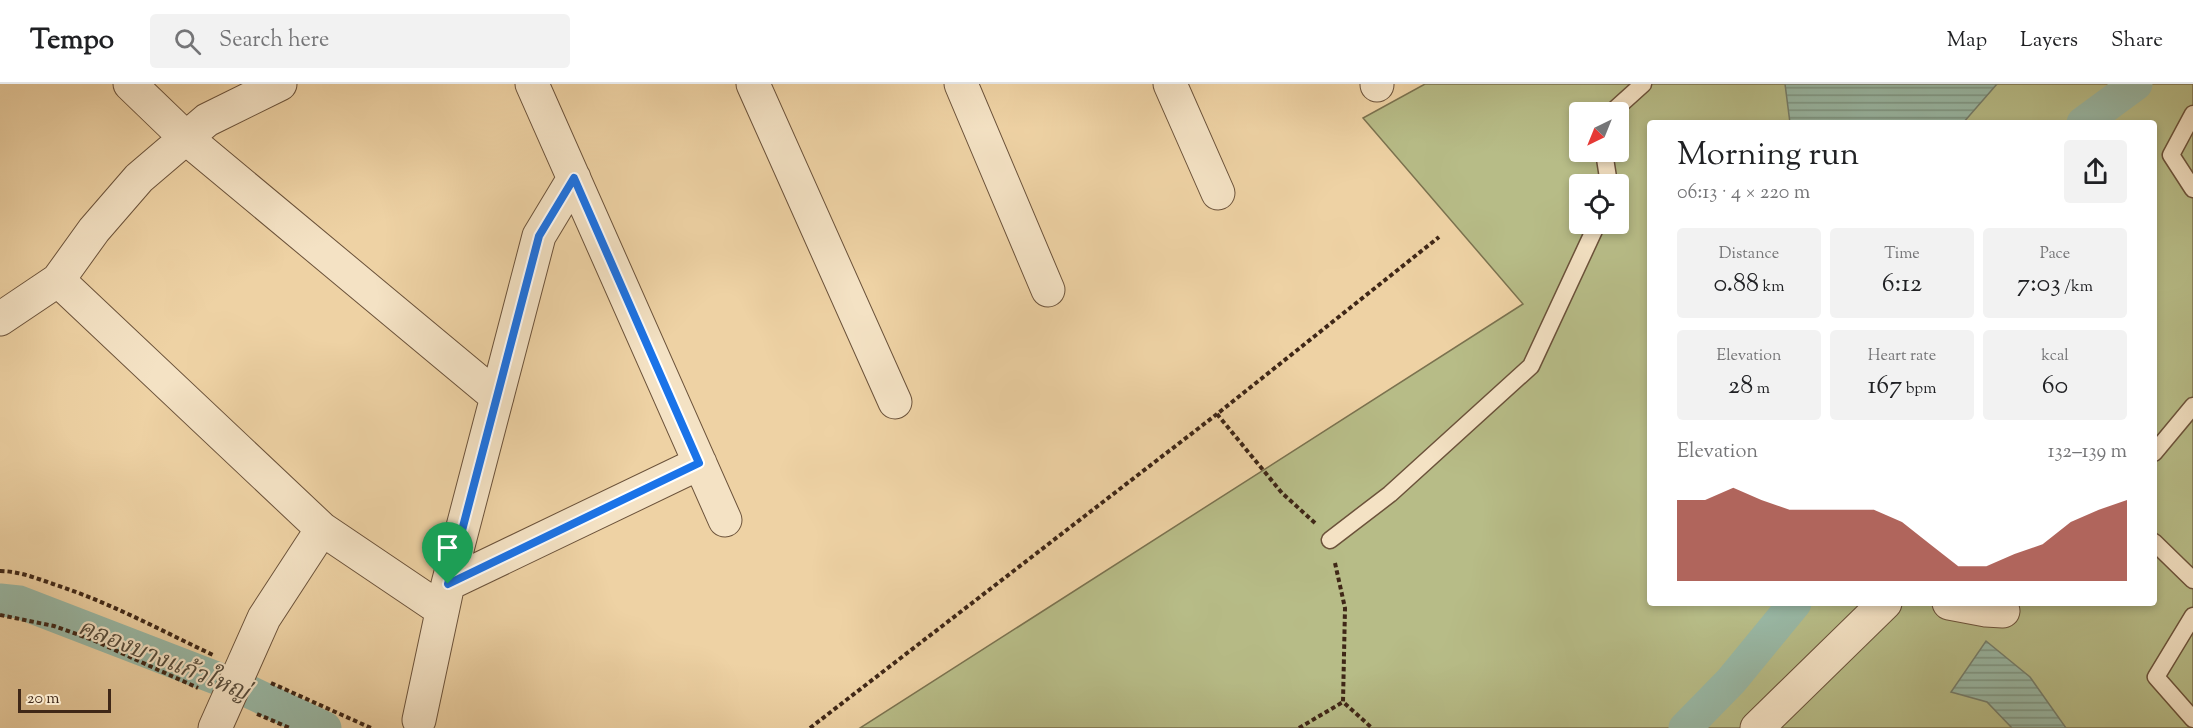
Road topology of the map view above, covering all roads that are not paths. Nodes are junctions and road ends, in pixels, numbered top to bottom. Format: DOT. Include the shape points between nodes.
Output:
graph roads {
  1 [pos="130,84"];
  2 [pos="279,84"];
  3 [pos="532,84"];
  4 [pos="753,84"];
  5 [pos="961,84"];
  6 [pos="1170,84"];
  7 [pos="1643,84"];
  8 [pos="1623,102"];
  9 [pos="2193,114"];
  10 [pos="186,138"];
  11 [pos="574,178"];
  12 [pos="2193,189"];
  13 [pos="1218,193"];
  14 [pos="1592,234"];
  15 [pos="58,280"];
  16 [pos="1048,290"];
  17 [pos="0,319"];
  18 [pos="497,398"];
  19 [pos="895,402"];
  20 [pos="2191,414"];
  21 [pos="2157,450"];
  22 [pos="699,463"];
  23 [pos="725,519"];
  24 [pos="322,529"];
  25 [pos="1330,540"];
  26 [pos="2157,545"];
  27 [pos="2193,580"];
  28 [pos="445,597"];
  29 [pos="1882,606"];
  30 [pos="1965,606"];
  31 [pos="2006,607"];
  32 [pos="2193,616"];
  33 [pos="2193,719"];
  34 [pos="419,720"];
  35 [pos="215,728"];
  36 [pos="1757,728"];
  1 -- 10 [label="street"];
  2 -- 10 [label="street" via="207,120"];
  3 -- 11 [label="street"];
  4 -- 19 [label="street"];
  5 -- 16 [label="street"];
  6 -- 13 [label="street"];
  7 -- 8 [label="lane"];
  9 -- 12 [label="lane" via="2171,155"];
  10 -- 15 [label="street" via="139,178"];
  10 -- 18 [label="street"];
  11 -- 18 [label="street" via="539,236"];
  11 -- 22 [label="street"];
  14 -- 25 [label="lane" via="1531,366 1390,494"];
  15 -- 17 [label="street"];
  15 -- 24 [label="street"];
  18 -- 28 [label="street"];
  20 -- 21 [label="lane"];
  22 -- 23 [label="street"];
  22 -- 28 [label="street"];
  24 -- 28 [label="street"];
  24 -- 35 [label="street" via="264,618"];
  26 -- 27 [label="lane"];
  28 -- 34 [label="street"];
  29 -- 36 [label="street"];
  30 -- 31 [label="street" via="1986,610"];
  32 -- 33 [label="lane" via="2156,677"];
}
